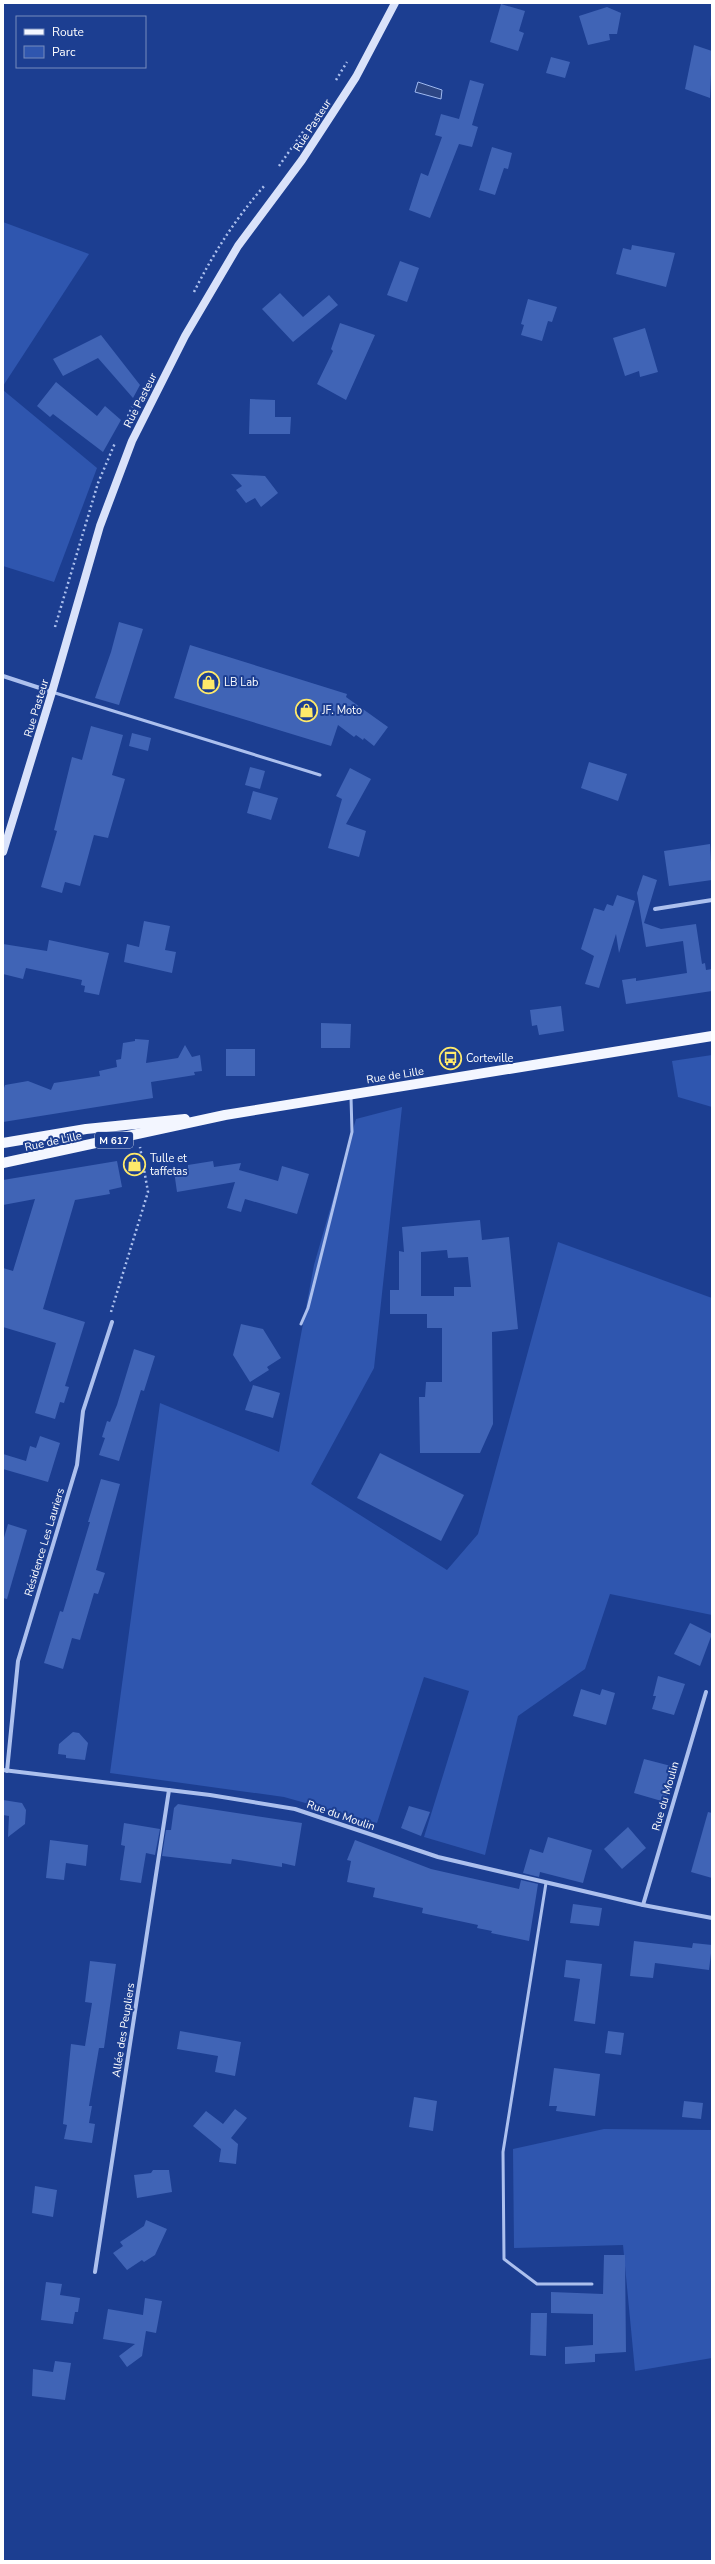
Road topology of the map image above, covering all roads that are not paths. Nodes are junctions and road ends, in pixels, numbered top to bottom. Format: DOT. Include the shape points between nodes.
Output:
graph roads {
  1 [pos="395,3"];
  2 [pos="3,676"];
  3 [pos="52,692"];
  4 [pos="320,775"];
  5 [pos="3,852"];
  6 [pos="712,900"];
  7 [pos="655,909"];
  8 [pos="712,1036"];
  9 [pos="351,1095"];
  10 [pos="225,1115"];
  11 [pos="3,1143"];
  12 [pos="3,1164"];
  13 [pos="112,1322"];
  14 [pos="301,1324"];
  15 [pos="706,1692"];
  16 [pos="5,1771"];
  17 [pos="169,1790"];
  18 [pos="546,1883"];
  19 [pos="642,1905"];
  20 [pos="712,1918"];
  21 [pos="95,2272"];
  22 [pos="592,2284"];
  1 -- 3 [label="main road, Rue Pasteur" via="360,70 332,114 302,160 238,246 185,336 151,402 108,501"];
  2 -- 3 [label="street"];
  3 -- 4 [label="lane"];
  3 -- 5 [label="main road, Rue Pasteur"];
  6 -- 7 [label="street"];
  8 -- 9 [label="main road, Rue de Lille / M 617"];
  9 -- 10 [label="main road, Rue de Lille / M 617"];
  9 -- 14 [label="lane" via="352,1132 308,1308"];
  10 -- 11 [label="main road, Rue de Lille / M 617" via="86,1128"];
  10 -- 12 [label="main road, Rue de Lille / M 617"];
  13 -- 16 [label="street, Résidence Les Lauriers" via="83,1411 77,1465 18,1661"];
  15 -- 19 [label="street, Rue du Moulin"];
  16 -- 17 [label="street, Rue du Moulin"];
  17 -- 18 [label="street, Rue du Moulin" via="312,1813 438,1857"];
  17 -- 21 [label="street, Allée des Peupliers"];
  18 -- 19 [label="street, Rue du Moulin"];
  18 -- 22 [label="lane" via="503,2152 504,2259 537,2284"];
  19 -- 20 [label="street, Rue du Moulin"];
}
